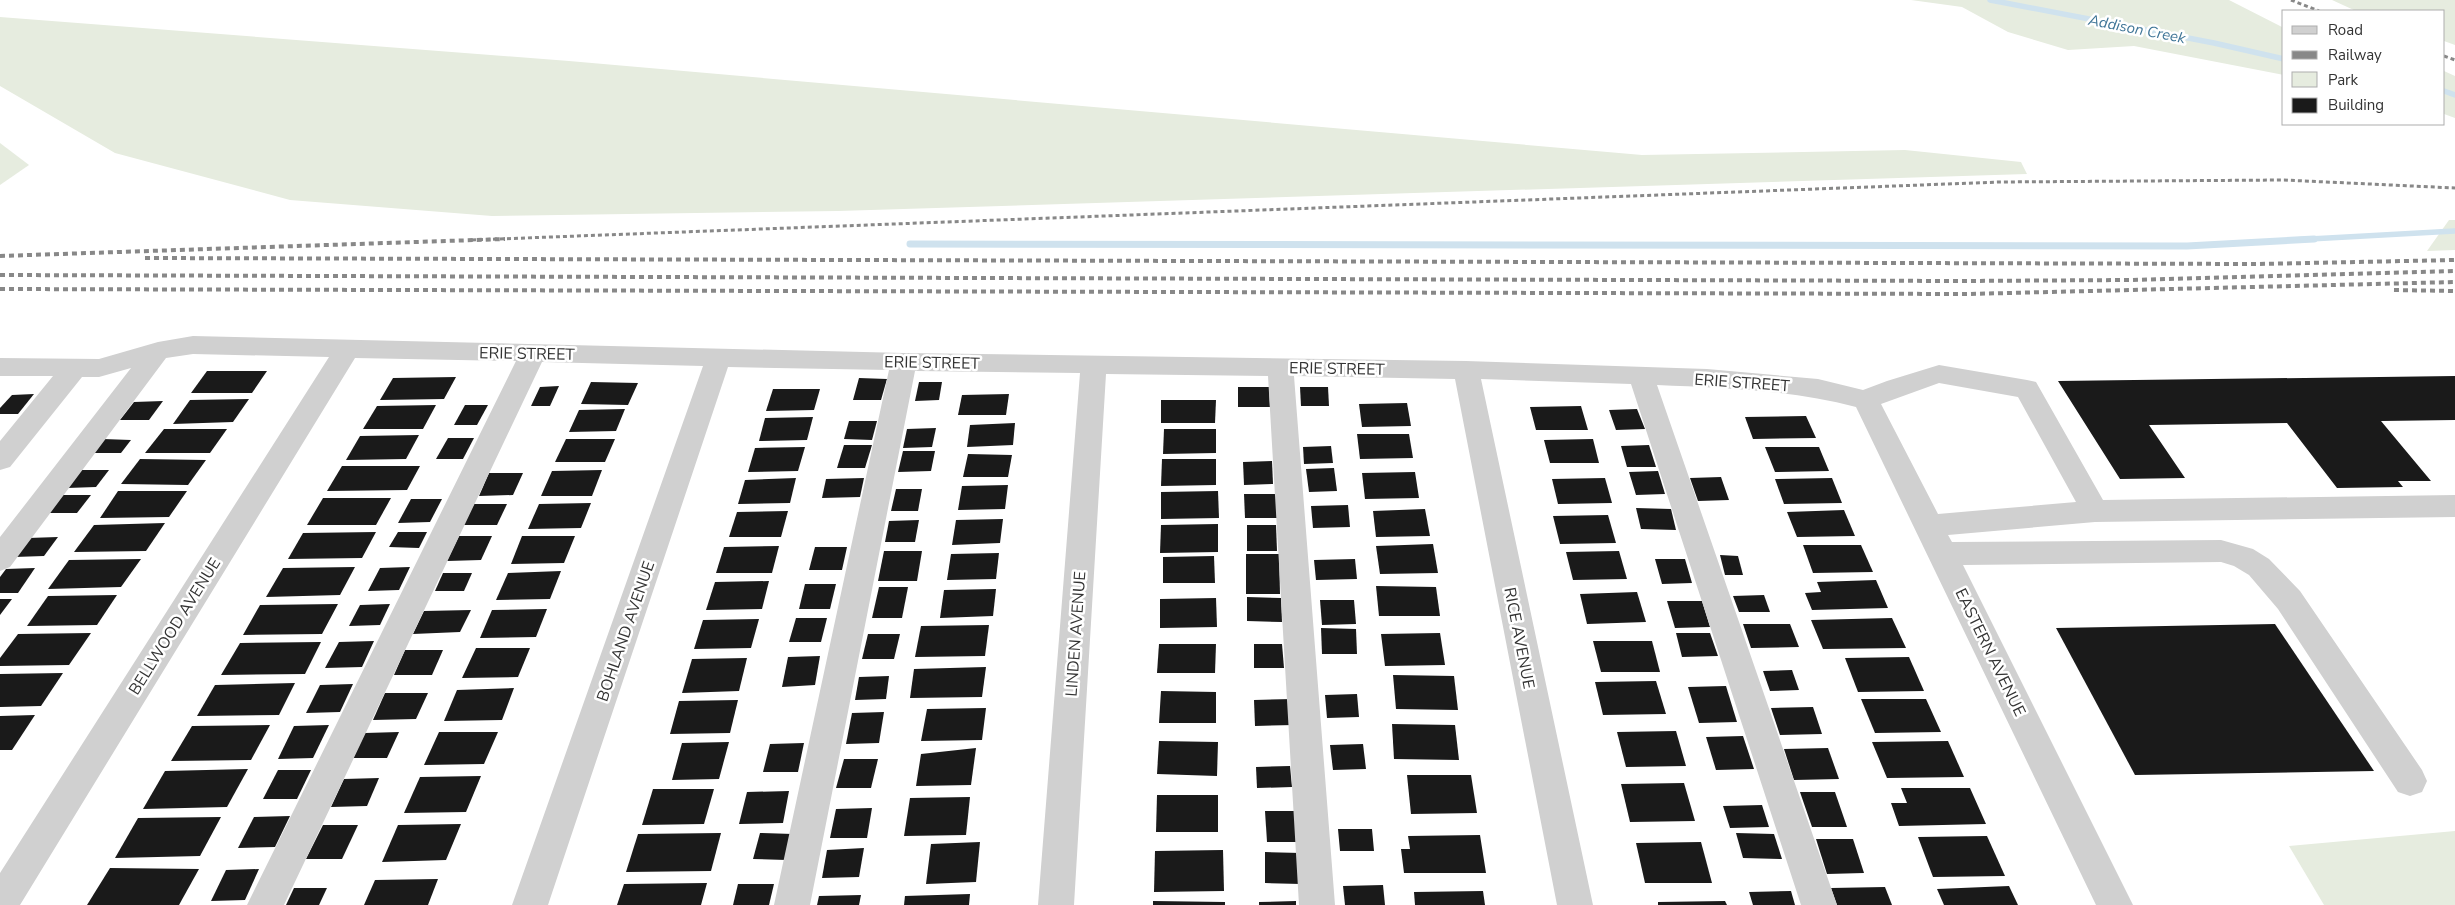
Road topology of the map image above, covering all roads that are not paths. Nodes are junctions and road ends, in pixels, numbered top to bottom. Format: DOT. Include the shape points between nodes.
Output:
graph roads {
  1 [pos="348,348"];
  2 [pos="158,351"];
  3 [pos="532,354"];
  4 [pos="719,356"];
  5 [pos="904,362"];
  6 [pos="1094,363"];
  7 [pos="0,367"];
  8 [pos="1280,367"];
  9 [pos="74,369"];
  10 [pos="1466,370"];
  11 [pos="1641,376"];
  12 [pos="1865,400"];
  13 [pos="0,460"];
  14 [pos="2455,506"];
  15 [pos="2095,511"];
  16 [pos="1929,526"];
  17 [pos="1943,554"];
  18 [pos="0,559"];
  19 [pos="2410,781"];
  20 [pos="0,905"];
  21 [pos="266,905"];
  22 [pos="530,905"];
  23 [pos="792,905"];
  24 [pos="1056,905"];
  25 [pos="1317,905"];
  26 [pos="1575,905"];
  27 [pos="1819,905"];
  28 [pos="2115,905"];
  1 -- 2 [label="street, ERIE STREET" via="193,345"];
  1 -- 3 [label="street, ERIE STREET"];
  1 -- 20 [label="street, BELLWOOD AVENUE"];
  2 -- 9 [label="street, ERIE STREET" via="99,368"];
  2 -- 18 [label="street"];
  3 -- 4 [label="street, ERIE STREET"];
  3 -- 21 [label="street"];
  4 -- 5 [label="street, ERIE STREET"];
  4 -- 22 [label="street, BOHLAND AVENUE"];
  5 -- 6 [label="street, ERIE STREET"];
  5 -- 23 [label="street"];
  6 -- 8 [label="street, ERIE STREET"];
  6 -- 24 [label="street, LINDEN AVENUE"];
  7 -- 9 [label="street, ERIE STREET"];
  8 -- 10 [label="street, ERIE STREET"];
  8 -- 25 [label="street"];
  9 -- 13 [label="street"];
  10 -- 11 [label="street, ERIE STREET"];
  10 -- 26 [label="street, RICE AVENUE"];
  11 -- 12 [label="street, ERIE STREET" via="1818,388"];
  11 -- 27 [label="street"];
  12 -- 15 [label="street" via="1896,386 1939,374 2027,390"];
  12 -- 16 [label="street, EASTERN AVENUE"];
  14 -- 15 [label="street"];
  15 -- 16 [label="street"];
  16 -- 17 [label="street, EASTERN AVENUE"];
  17 -- 19 [label="street" via="2221,551 2243,557 2258,567 2289,600"];
  17 -- 28 [label="street, EASTERN AVENUE"];
}
